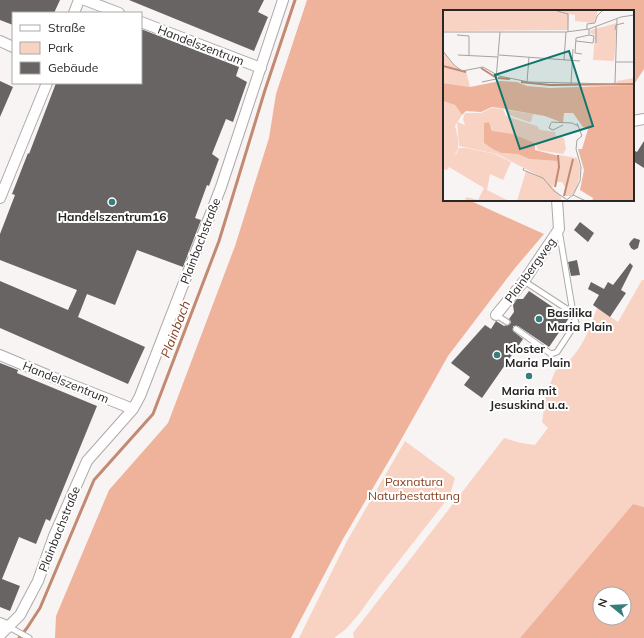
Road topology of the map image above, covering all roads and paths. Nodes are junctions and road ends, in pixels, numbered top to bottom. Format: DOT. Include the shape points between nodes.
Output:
graph roads {
  1 [pos="79,0"];
  2 [pos="85,0"];
  3 [pos="283,0"];
  4 [pos="74,12"];
  5 [pos="116,12"];
  6 [pos="142,22"];
  7 [pos="0,41"];
  8 [pos="12,47"];
  9 [pos="261,68"];
  10 [pos="47,84"];
  11 [pos="644,120"];
  12 [pos="634,121"];
  13 [pos="0,198"];
  14 [pos="558,201"];
  15 [pos="559,229"];
  16 [pos="524,281"];
  17 [pos="573,313"];
  18 [pos="496,314"];
  19 [pos="507,322"];
  20 [pos="516,329"];
  21 [pos="0,355"];
  22 [pos="132,409"];
  23 [pos="8,627"];
  24 [pos="0,636"];
  25 [pos="29,638"];
  1 -- 4 [label="street"];
  2 -- 5 [label="street"];
  3 -- 9 [label="street, Plainbachstraße"];
  6 -- 9 [label="street, Handelszentrum"];
  7 -- 8 [label="street"];
  9 -- 22 [label="street, Plainbachstraße" via="221,187 143,389"];
  10 -- 13 [label="street"];
  11 -- 12 [label="street"];
  14 -- 15 [label="street, Plainbergweg"];
  15 -- 16 [label="street, Plainbergweg"];
  15 -- 17 [label="lane"];
  16 -- 17 [label="lane"];
  16 -- 18 [label="street, Plainbergweg"];
  17 -- 20 [label="lane" via="576,323 557,352 551,354"];
  18 -- 19 [label="lane"];
  21 -- 22 [label="street, Handelszentrum"];
  22 -- 23 [label="street, Plainbachstraße" via="88,461 54,536 38,581 20,615"];
  23 -- 24 [label="street, Plainbachstraße"];
  23 -- 25 [label="lane"];
}
